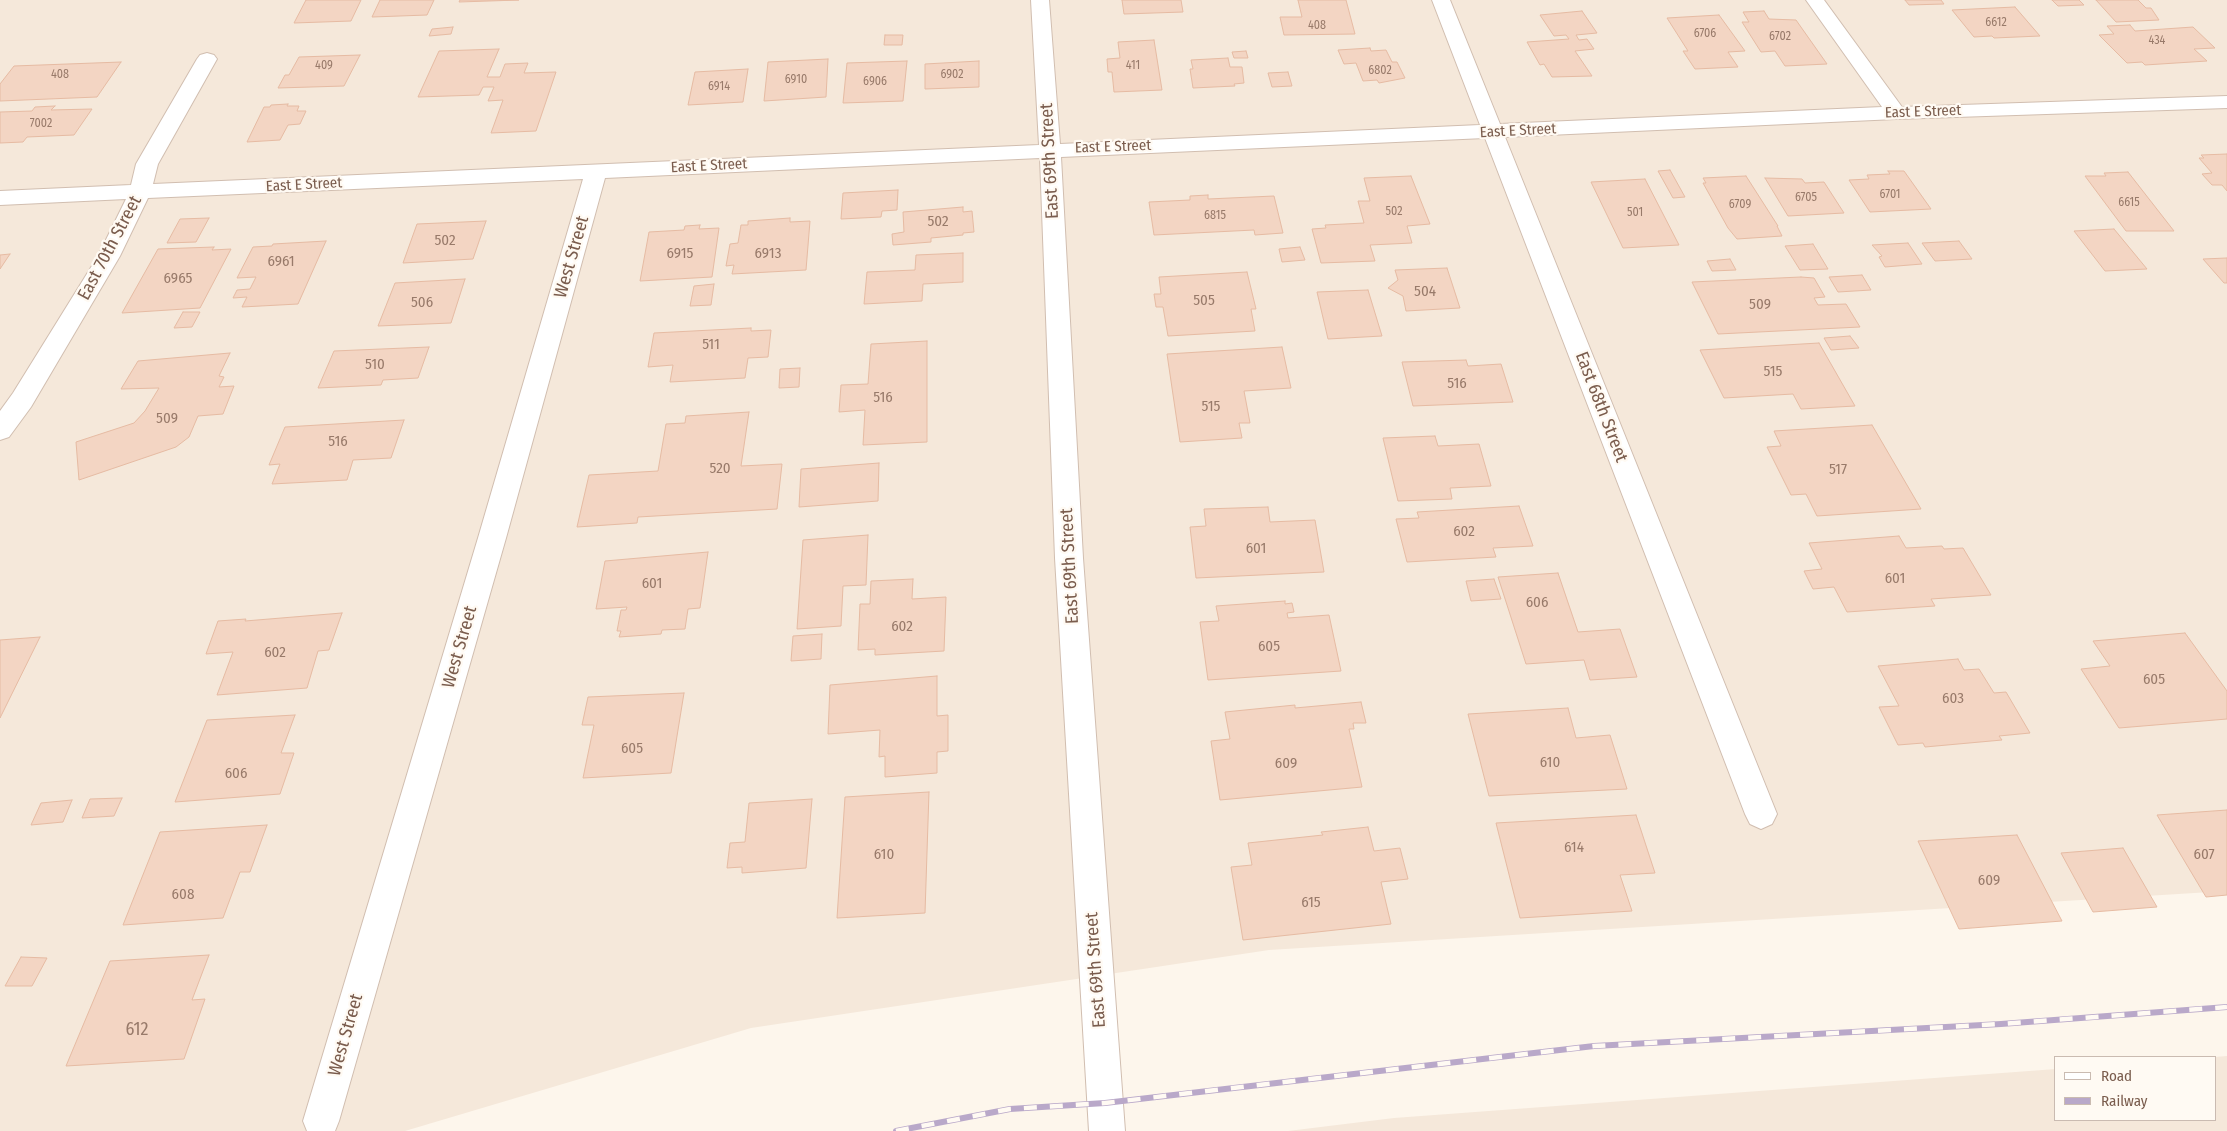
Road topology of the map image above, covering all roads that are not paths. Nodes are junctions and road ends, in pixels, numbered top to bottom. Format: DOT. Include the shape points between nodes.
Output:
graph roads {
  1 [pos="1040,0"];
  2 [pos="1441,0"];
  3 [pos="1815,0"];
  4 [pos="207,59"];
  5 [pos="2227,102"];
  6 [pos="1896,113"];
  7 [pos="1493,132"];
  8 [pos="1050,149"];
  9 [pos="596,172"];
  10 [pos="140,192"];
  11 [pos="0,198"];
  12 [pos="0,430"];
  13 [pos="1761,814"];
  14 [pos="321,1121"];
  15 [pos="1107,1131"];
  1 -- 8 [label="street, East 69th Street"];
  2 -- 7 [label="street, East 68th Street"];
  3 -- 6 [label="street"];
  4 -- 10 [label="street, East 70th Street" via="147,164"];
  5 -- 6 [label="street, East E Street"];
  6 -- 7 [label="street, East E Street"];
  7 -- 8 [label="street, East E Street"];
  7 -- 13 [label="street, East 68th Street"];
  8 -- 9 [label="street, East E Street"];
  8 -- 15 [label="street, East 69th Street" via="1069,558"];
  9 -- 10 [label="street, East E Street"];
  9 -- 14 [label="street, West Street" via="490,547"];
  10 -- 11 [label="street, East E Street"];
  10 -- 12 [label="street, East 70th Street" via="109,256 22,400"];
}
